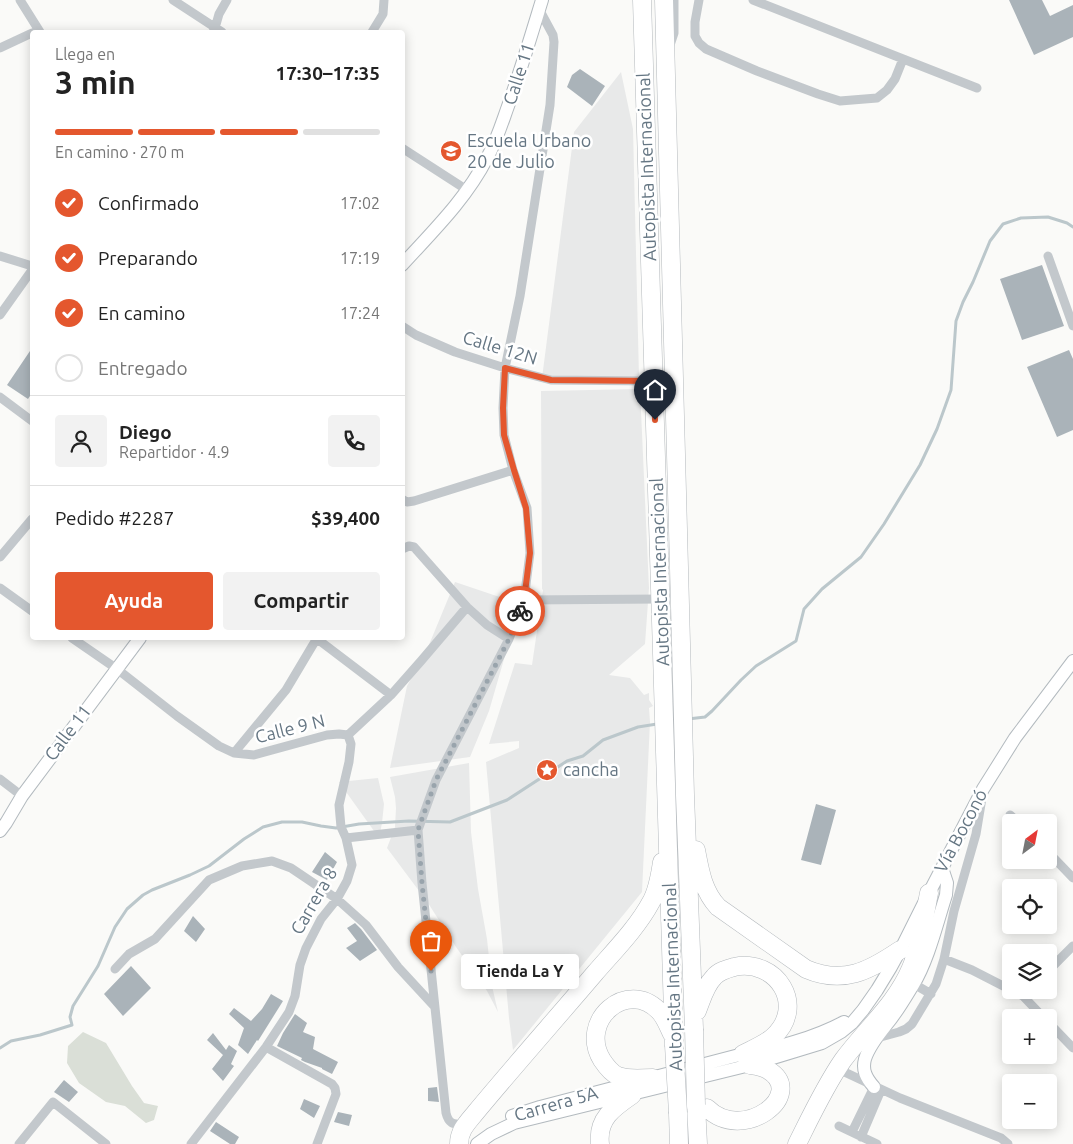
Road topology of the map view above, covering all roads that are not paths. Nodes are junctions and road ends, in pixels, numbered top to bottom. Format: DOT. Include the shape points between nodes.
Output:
graph roads {
  1 [pos="20,0"];
  2 [pos="173,0"];
  3 [pos="227,0"];
  4 [pos="384,0"];
  5 [pos="642,0"];
  6 [pos="664,0"];
  7 [pos="674,0"];
  8 [pos="699,0"];
  9 [pos="753,0"];
  10 [pos="540,5"];
  11 [pos="35,30"];
  12 [pos="216,30"];
  13 [pos="217,30"];
  14 [pos="373,30"];
  15 [pos="30,35"];
  16 [pos="0,48"];
  17 [pos="666,54"];
  18 [pos="903,59"];
  19 [pos="977,88"];
  20 [pos="405,150"];
  21 [pos="467,190"];
  22 [pos="0,256"];
  23 [pos="1048,256"];
  24 [pos="405,262"];
  25 [pos="30,267"];
  26 [pos="30,271"];
  27 [pos="0,315"];
  28 [pos="1073,326"];
  29 [pos="405,328"];
  30 [pos="505,368"];
  31 [pos="654,381"];
  32 [pos="0,397"];
  33 [pos="30,420"];
  34 [pos="514,470"];
  35 [pos="405,501"];
  36 [pos="30,521"];
  37 [pos="405,548"];
  38 [pos="0,557"];
  39 [pos="0,588"];
  40 [pos="661,599"];
  41 [pos="524,600"];
  42 [pos="467,607"];
  43 [pos="30,610"];
  44 [pos="509,639"];
  45 [pos="75,640"];
  46 [pos="138,640"];
  47 [pos="316,640"];
  48 [pos="320,640"];
  49 [pos="1073,661"];
  50 [pos="117,668"];
  51 [pos="391,695"];
  52 [pos="348,735"];
  53 [pos="234,753"];
  54 [pos="0,779"];
  55 [pos="983,790"];
  56 [pos="685,795"];
  57 [pos="22,796"];
  58 [pos="668,827"];
  59 [pos="418,830"];
  60 [pos="0,831"];
  61 [pos="346,838"];
  62 [pos="1058,862"];
  63 [pos="942,868"];
  64 [pos="1073,878"];
  65 [pos="929,893"];
  66 [pos="338,899"];
  67 [pos="1073,946"];
  68 [pos="900,950"];
  69 [pos="1066,953"];
  70 [pos="944,959"];
  71 [pos="1073,961"];
  72 [pos="1057,962"];
  73 [pos="115,969"];
  74 [pos="914,984"];
  75 [pos="1002,985"];
  76 [pos="931,994"];
  77 [pos="435,1007"];
  78 [pos="694,1025"];
  79 [pos="1057,1031"];
  80 [pos="876,1038"];
  81 [pos="674,1042"];
  82 [pos="266,1047"];
  83 [pos="1073,1048"];
  84 [pos="747,1059"];
  85 [pos="838,1069"];
  86 [pos="653,1078"];
  87 [pos="877,1088"];
  88 [pos="632,1095"];
  89 [pos="702,1107"];
  90 [pos="677,1116"];
  91 [pos="465,1125"];
  92 [pos="839,1126"];
  93 [pos="852,1132"];
  94 [pos="727,1135"];
  95 [pos="755,1135"];
  96 [pos="861,1137"];
  97 [pos="19,1144"];
  98 [pos="106,1144"];
  99 [pos="191,1144"];
  100 [pos="316,1144"];
  101 [pos="460,1144"];
  102 [pos="466,1144"];
  103 [pos="477,1144"];
  104 [pos="600,1144"];
  105 [pos="671,1144"];
  106 [pos="679,1144"];
  107 [pos="698,1144"];
  108 [pos="797,1144"];
  109 [pos="876,1144"];
  110 [pos="1008,1144"];
  1 -- 11 [label="street"];
  2 -- 12 [label="street"];
  3 -- 13 [label="street" via="218,14"];
  4 -- 14 [label="street" via="384,14"];
  5 -- 31 [label="highway, Autopista Internacional"];
  6 -- 17 [label="highway, Autopista Internacional"];
  7 -- 17 [label="street" via="674,33"];
  8 -- 18 [label="street" via="695,36 706,49 818,94 840,100 877,98 895,79"];
  9 -- 18 [label="street"];
  10 -- 21 [label="main road, Calle 11" via="498,135"];
  10 -- 30 [label="street" via="554,42 550,105 520,296"];
  15 -- 16 [label="street"];
  17 -- 56 [label="highway, Autopista Internacional"];
  18 -- 19 [label="street"];
  20 -- 21 [label="street"];
  21 -- 24 [label="main road, Calle 11"];
  22 -- 25 [label="street"];
  23 -- 28 [label="street"];
  26 -- 27 [label="street"];
  29 -- 30 [label="street, Calle 12N" via="455,352"];
  30 -- 31 [label="street, Calle 12N" via="551,380"];
  30 -- 34 [label="street" via="504,435"];
  31 -- 40 [label="highway, Autopista Internacional"];
  32 -- 33 [label="street"];
  34 -- 35 [label="street" via="414,501"];
  34 -- 41 [label="street" via="526,508 529,535"];
  36 -- 38 [label="street"];
  37 -- 42 [label="street" via="414,547"];
  39 -- 43 [label="street"];
  40 -- 41 [label="street"];
  40 -- 58 [label="highway, Autopista Internacional"];
  41 -- 44 [label="street"];
  42 -- 44 [label="street"];
  42 -- 51 [label="street, Calle 9 N"];
  44 -- 59 [label="street" via="436,780"];
  45 -- 50 [label="street, Calle 9 N"];
  46 -- 50 [label="main road, Calle 11"];
  47 -- 53 [label="street" via="286,690"];
  48 -- 51 [label="street"];
  49 -- 55 [label="main road, Vía Boconó" via="1015,738"];
  50 -- 53 [label="street, Calle 9 N" via="177,716"];
  50 -- 57 [label="main road, Calle 11"];
  51 -- 52 [label="street, Calle 9 N"];
  52 -- 53 [label="street, Calle 9 N" via="328,735 254,755"];
  52 -- 61 [label="street, Carrera 8" via="351,744 349,762 339,805 341,827"];
  54 -- 57 [label="street"];
  55 -- 63 [label="main road, Vía Boconó"];
  55 -- 70 [label="street" via="976,834"];
  56 -- 68 [label="highway" via="703,882 709,896 724,912 801,966 818,974 851,975 874,967"];
  56 -- 78 [label="highway, Autopista Internacional"];
  57 -- 60 [label="main road, Calle 11"];
  58 -- 81 [label="highway, Autopista Internacional"];
  58 -- 91 [label="highway" via="659,880 648,908"];
  59 -- 61 [label="street"];
  59 -- 77 [label="street"];
  61 -- 66 [label="street, Carrera 8" via="352,865"];
  62 -- 64 [label="street"];
  63 -- 65 [label="main road, Vía Boconó"];
  63 -- 74 [label="main road" via="947,884 946,896"];
  65 -- 68 [label="main road, Vía Boconó"];
  65 -- 85 [label="highway" via="920,941 909,973"];
  66 -- 73 [label="street" via="291,868 272,861 242,866 209,880 155,939 130,954"];
  66 -- 77 [label="street" via="366,925 398,967"];
  66 -- 82 [label="street, Carrera 8" via="321,919 306,948 296,996"];
  67 -- 69 [label="street"];
  68 -- 84 [label="main road, Vía Boconó" via="863,1010 833,1028"];
  69 -- 71 [label="street"];
  69 -- 72 [label="street"];
  70 -- 75 [label="street"];
  70 -- 76 [label="street"];
  74 -- 76 [label="street"];
  74 -- 80 [label="main road"];
  76 -- 80 [label="street" via="906,1029"];
  77 -- 91 [label="street" via="448,1120"];
  78 -- 84 [label="highway" via="705,991 718,974 745,965 770,973 781,984 786,996 786,1017 774,1036"];
  78 -- 89 [label="highway, Autopista Internacional, bridge"];
  79 -- 83 [label="street"];
  80 -- 87 [label="main road" via="864,1066 865,1076"];
  81 -- 86 [label="highway" via="660,1012 641,1001 617,1003 599,1021 596,1044 609,1069 630,1078"];
  81 -- 90 [label="highway, Autopista Internacional, bridge"];
  82 -- 99 [label="street, Carrera 8"];
  82 -- 100 [label="street" via="335,1088 336,1094"];
  84 -- 86 [label="main road, Vía Boconó"];
  84 -- 88 [label="main road, Vía Boconó"];
  84 -- 95 [label="highway" via="769,1070 778,1080 781,1090 774,1115"];
  85 -- 87 [label="street"];
  85 -- 108 [label="highway"];
  86 -- 102 [label="main road, Carrera 5A" via="516,1114"];
  87 -- 93 [label="street"];
  87 -- 96 [label="street"];
  87 -- 110 [label="street" via="1001,1138"];
  88 -- 103 [label="main road, Carrera 5A" via="514,1123"];
  88 -- 104 [label="highway" via="606,1117"];
  89 -- 94 [label="highway"];
  89 -- 107 [label="highway, Autopista Internacional"];
  90 -- 105 [label="highway"];
  90 -- 106 [label="highway, Autopista Internacional"];
  91 -- 101 [label="highway" via="460,1134"];
  92 -- 93 [label="street"];
  93 -- 96 [label="street"];
  96 -- 109 [label="street"];
  97 -- 98 [label="street" via="53,1102"];
}
